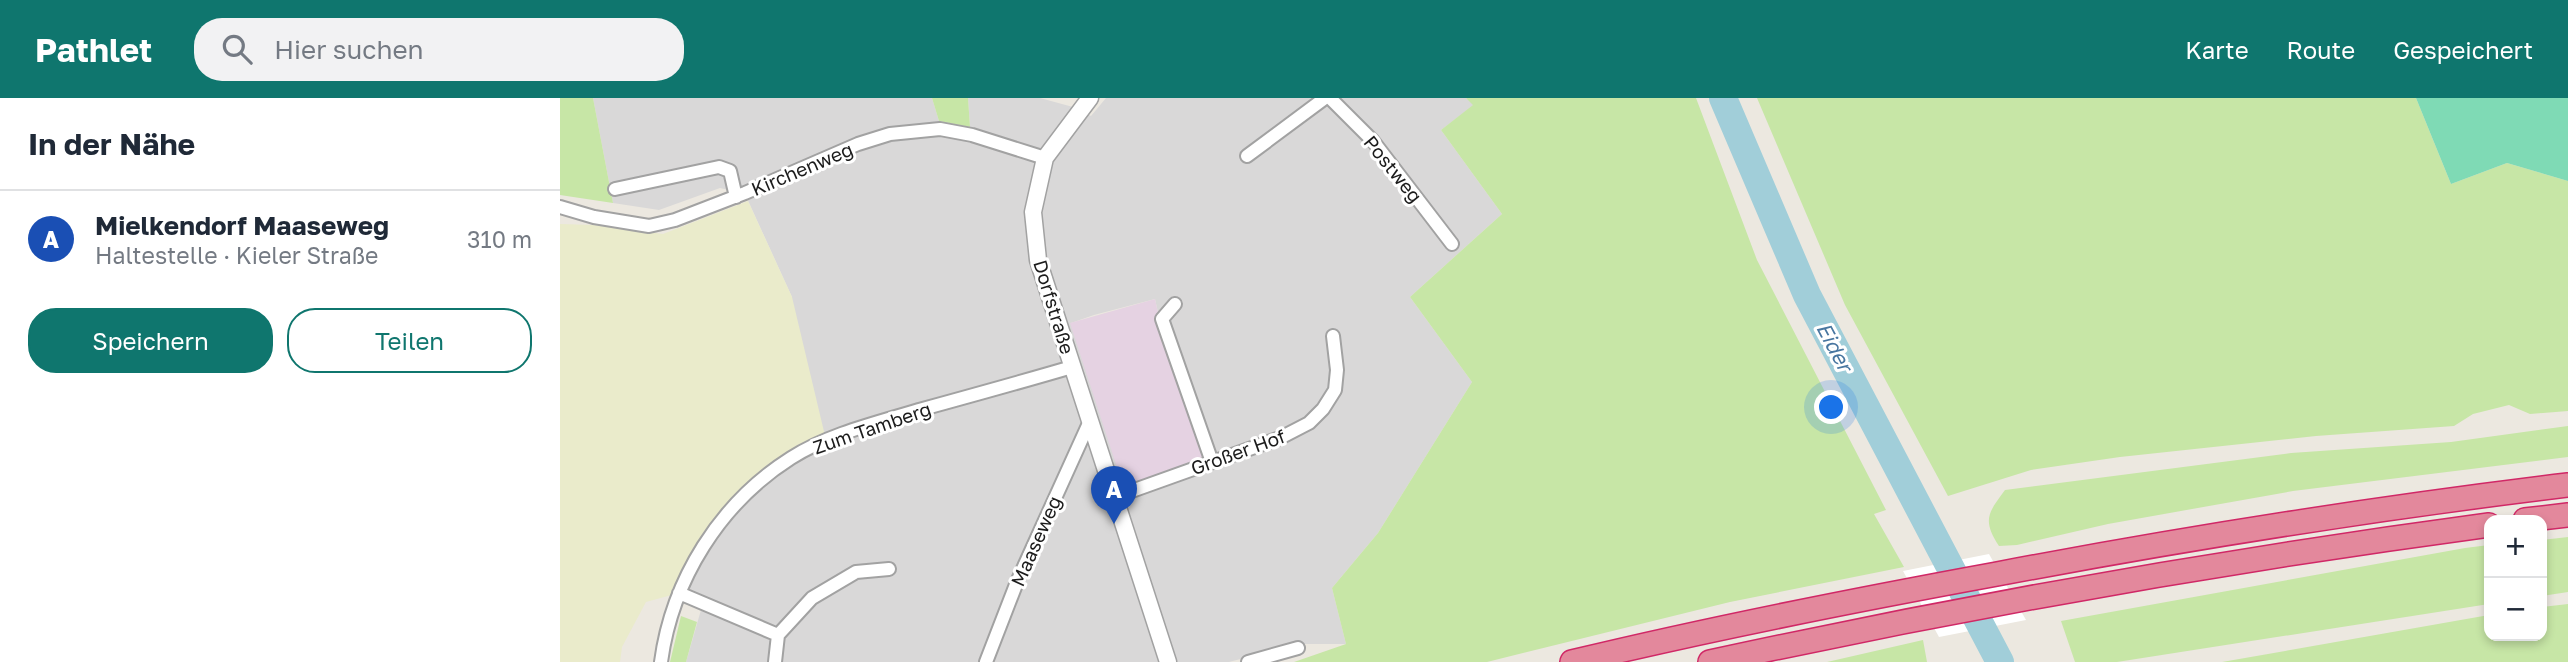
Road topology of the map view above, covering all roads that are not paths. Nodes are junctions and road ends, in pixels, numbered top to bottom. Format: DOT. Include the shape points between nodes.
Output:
graph roads {
  1 [pos="1090,98"];
  2 [pos="1325,98"];
  3 [pos="1330,98"];
  4 [pos="1247,156"];
  5 [pos="1045,158"];
  6 [pos="615,189"];
  7 [pos="736,197"];
  8 [pos="560,208"];
  9 [pos="1452,244"];
  10 [pos="1175,304"];
  11 [pos="1334,337"];
  12 [pos="1073,367"];
  13 [pos="1090,421"];
  14 [pos="1212,462"];
  15 [pos="2568,485"];
  16 [pos="1113,491"];
  17 [pos="2568,515"];
  18 [pos="2547,517"];
  19 [pos="2484,526"];
  20 [pos="889,569"];
  21 [pos="680,593"];
  22 [pos="778,635"];
  23 [pos="1298,648"];
  24 [pos="661,662"];
  25 [pos="775,662"];
  26 [pos="986,662"];
  27 [pos="1168,662"];
  28 [pos="1248,662"];
  29 [pos="1572,662"];
  30 [pos="1710,662"];
  1 -- 5 [label="street, Dorfstraße"];
  2 -- 4 [label="street"];
  3 -- 9 [label="street, Postweg" via="1373,141"];
  5 -- 7 [label="street, Kirchenweg" via="940,129 890,134"];
  5 -- 12 [label="street, Dorfstraße" via="1033,212 1038,260"];
  6 -- 7 [label="street" via="719,167 730,171"];
  7 -- 8 [label="street, Kirchenweg" via="649,226"];
  10 -- 14 [label="street" via="1162,319"];
  11 -- 14 [label="street, Großer Hof" via="1335,390 1323,410 1280,438"];
  12 -- 13 [label="street, Dorfstraße"];
  12 -- 21 [label="street, Zum Tamberg" via="872,424 791,458 728,512 697,554"];
  13 -- 16 [label="street, Dorfstraße"];
  13 -- 26 [label="street, Maaseweg"];
  14 -- 16 [label="street, Großer Hof"];
  15 -- 29 [label="highway" via="2126,549 1788,614"];
  16 -- 27 [label="street, Dorfstraße"];
  17 -- 18 [label="highway"];
  19 -- 30 [label="highway" via="2339,545 2015,601"];
  20 -- 22 [label="street" via="856,572 812,598"];
  21 -- 22 [label="street"];
  21 -- 24 [label="street, Zum Tamberg" via="663,641"];
  22 -- 25 [label="street"];
  23 -- 28 [label="street"];
}
